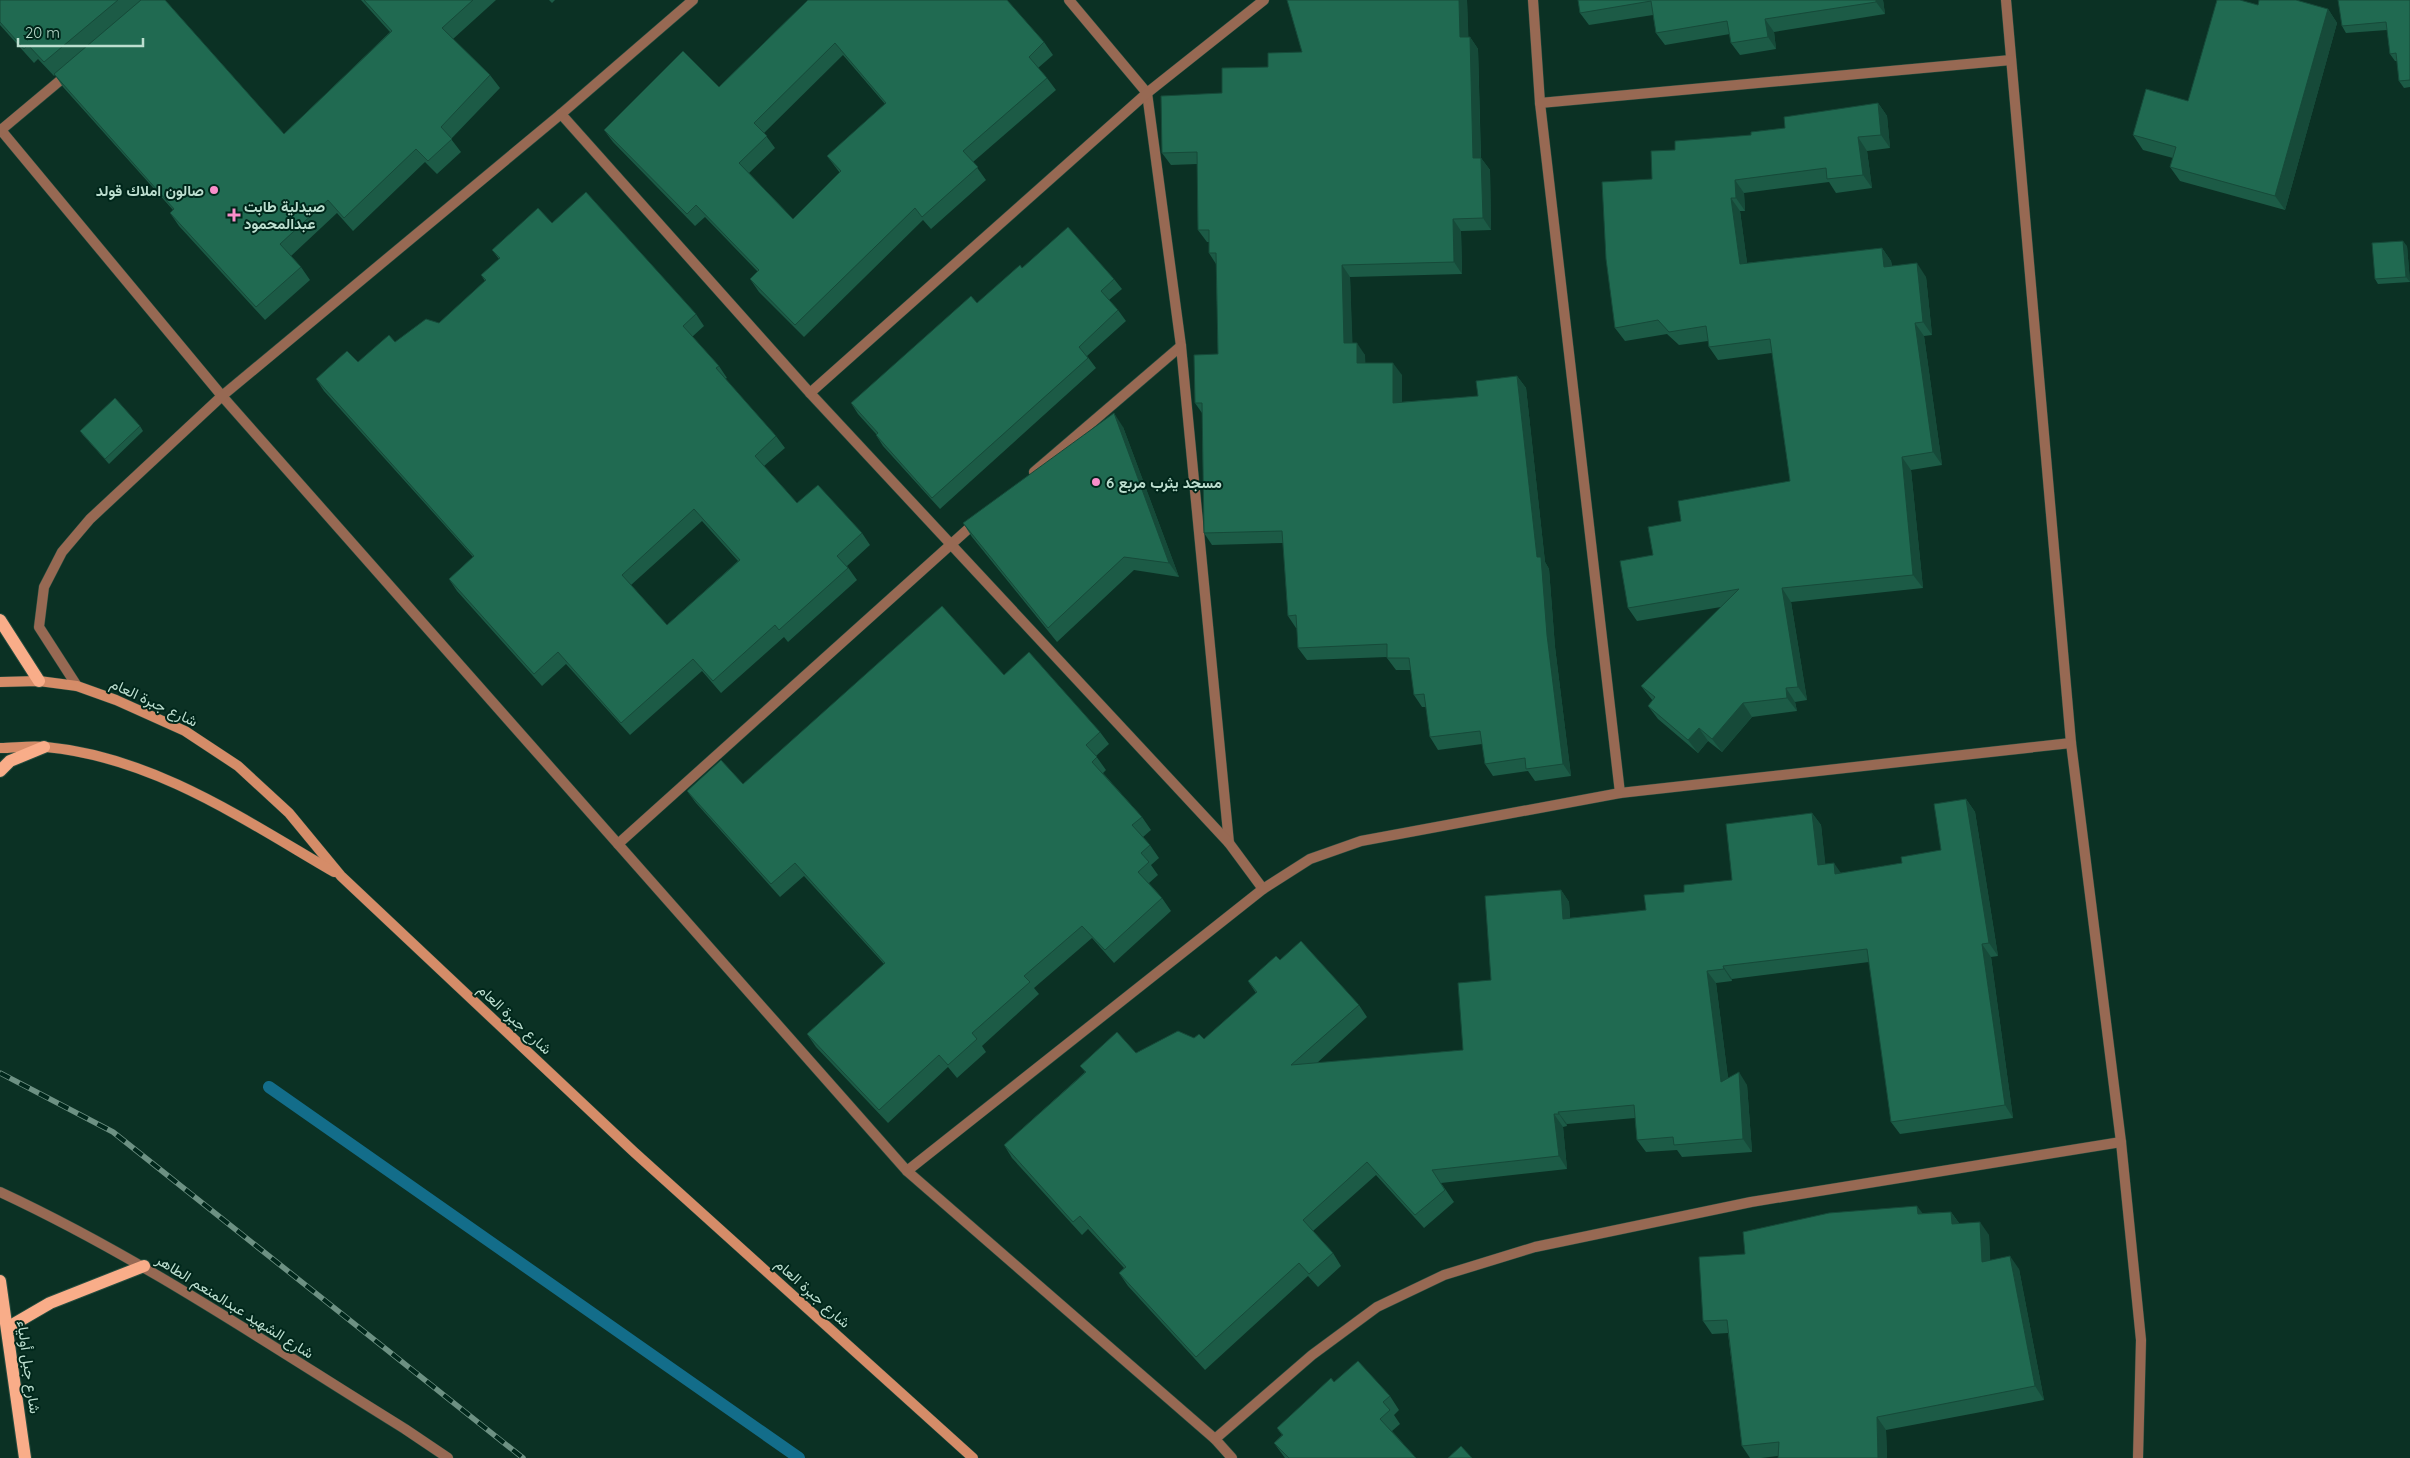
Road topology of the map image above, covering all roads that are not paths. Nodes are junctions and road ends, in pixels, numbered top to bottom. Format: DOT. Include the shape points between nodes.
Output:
graph roads {
  1 [pos="693,0"];
  2 [pos="1068,0"];
  3 [pos="1264,0"];
  4 [pos="1533,0"];
  5 [pos="2006,0"];
  6 [pos="2011,60"];
  7 [pos="75,68"];
  8 [pos="1147,93"];
  9 [pos="1540,103"];
  10 [pos="561,114"];
  11 [pos="1,129"];
  12 [pos="1180,346"];
  13 [pos="810,393"];
  14 [pos="222,396"];
  15 [pos="1025,480"];
  16 [pos="988,512"];
  17 [pos="951,544"];
  18 [pos="0,620"];
  19 [pos="39,681"];
  20 [pos="0,682"];
  21 [pos="77,686"];
  22 [pos="2071,743"];
  23 [pos="44,747"];
  24 [pos="0,748"];
  25 [pos="0,770"];
  26 [pos="1620,793"];
  27 [pos="618,844"];
  28 [pos="1229,844"];
  29 [pos="341,876"];
  30 [pos="1263,889"];
  31 [pos="2121,1142"];
  32 [pos="907,1172"];
  33 [pos="0,1192"];
  34 [pos="144,1266"];
  35 [pos="0,1281"];
  36 [pos="7,1328"];
  37 [pos="1215,1439"];
  38 [pos="25,1458"];
  39 [pos="448,1458"];
  40 [pos="973,1458"];
  41 [pos="1232,1458"];
  42 [pos="2138,1458"];
  1 -- 10 [label="street"];
  2 -- 8 [label="street"];
  3 -- 8 [label="street"];
  4 -- 9 [label="street"];
  5 -- 6 [label="street"];
  6 -- 9 [label="street"];
  6 -- 22 [label="street"];
  7 -- 11 [label="street"];
  8 -- 12 [label="street"];
  8 -- 13 [label="street"];
  9 -- 26 [label="street"];
  10 -- 13 [label="street"];
  10 -- 14 [label="street"];
  11 -- 14 [label="street"];
  12 -- 15 [label="street"];
  12 -- 28 [label="street"];
  13 -- 17 [label="street"];
  14 -- 21 [label="street" via="90,519 62,552 44,587 39,627"];
  14 -- 27 [label="street"];
  16 -- 17 [label="street"];
  17 -- 27 [label="street"];
  17 -- 28 [label="street"];
  18 -- 19 [label="main road"];
  19 -- 20 [label="main road, شارع جبرة العام"];
  19 -- 21 [label="main road, شارع جبرة العام"];
  21 -- 29 [label="main road, شارع جبرة العام" via="185,731 238,766 289,813"];
  22 -- 26 [label="street"];
  22 -- 31 [label="street"];
  23 -- 24 [label="main road"];
  23 -- 25 [label="main road" via="10,761"];
  23 -- 29 [label="main road" via="99,755 158,775 211,801"];
  26 -- 30 [label="street" via="1361,841 1310,859"];
  27 -- 32 [label="street"];
  28 -- 30 [label="street"];
  29 -- 40 [label="main road, شارع جبرة العام" via="634,1152"];
  30 -- 32 [label="street"];
  31 -- 37 [label="street" via="1751,1202 1535,1247 1444,1275 1377,1307 1312,1355"];
  31 -- 42 [label="street" via="2142,1340"];
  32 -- 37 [label="street"];
  33 -- 34 [label="street, شارع الشهيد عبدالمنعم الطاهر"];
  34 -- 36 [label="main road" via="50,1303"];
  34 -- 39 [label="street, شارع الشهيد عبدالمنعم الطاهر"];
  35 -- 36 [label="main road, شارع جبل أولياء"];
  36 -- 38 [label="main road, شارع جبل أولياء"];
  37 -- 41 [label="street"];
}
